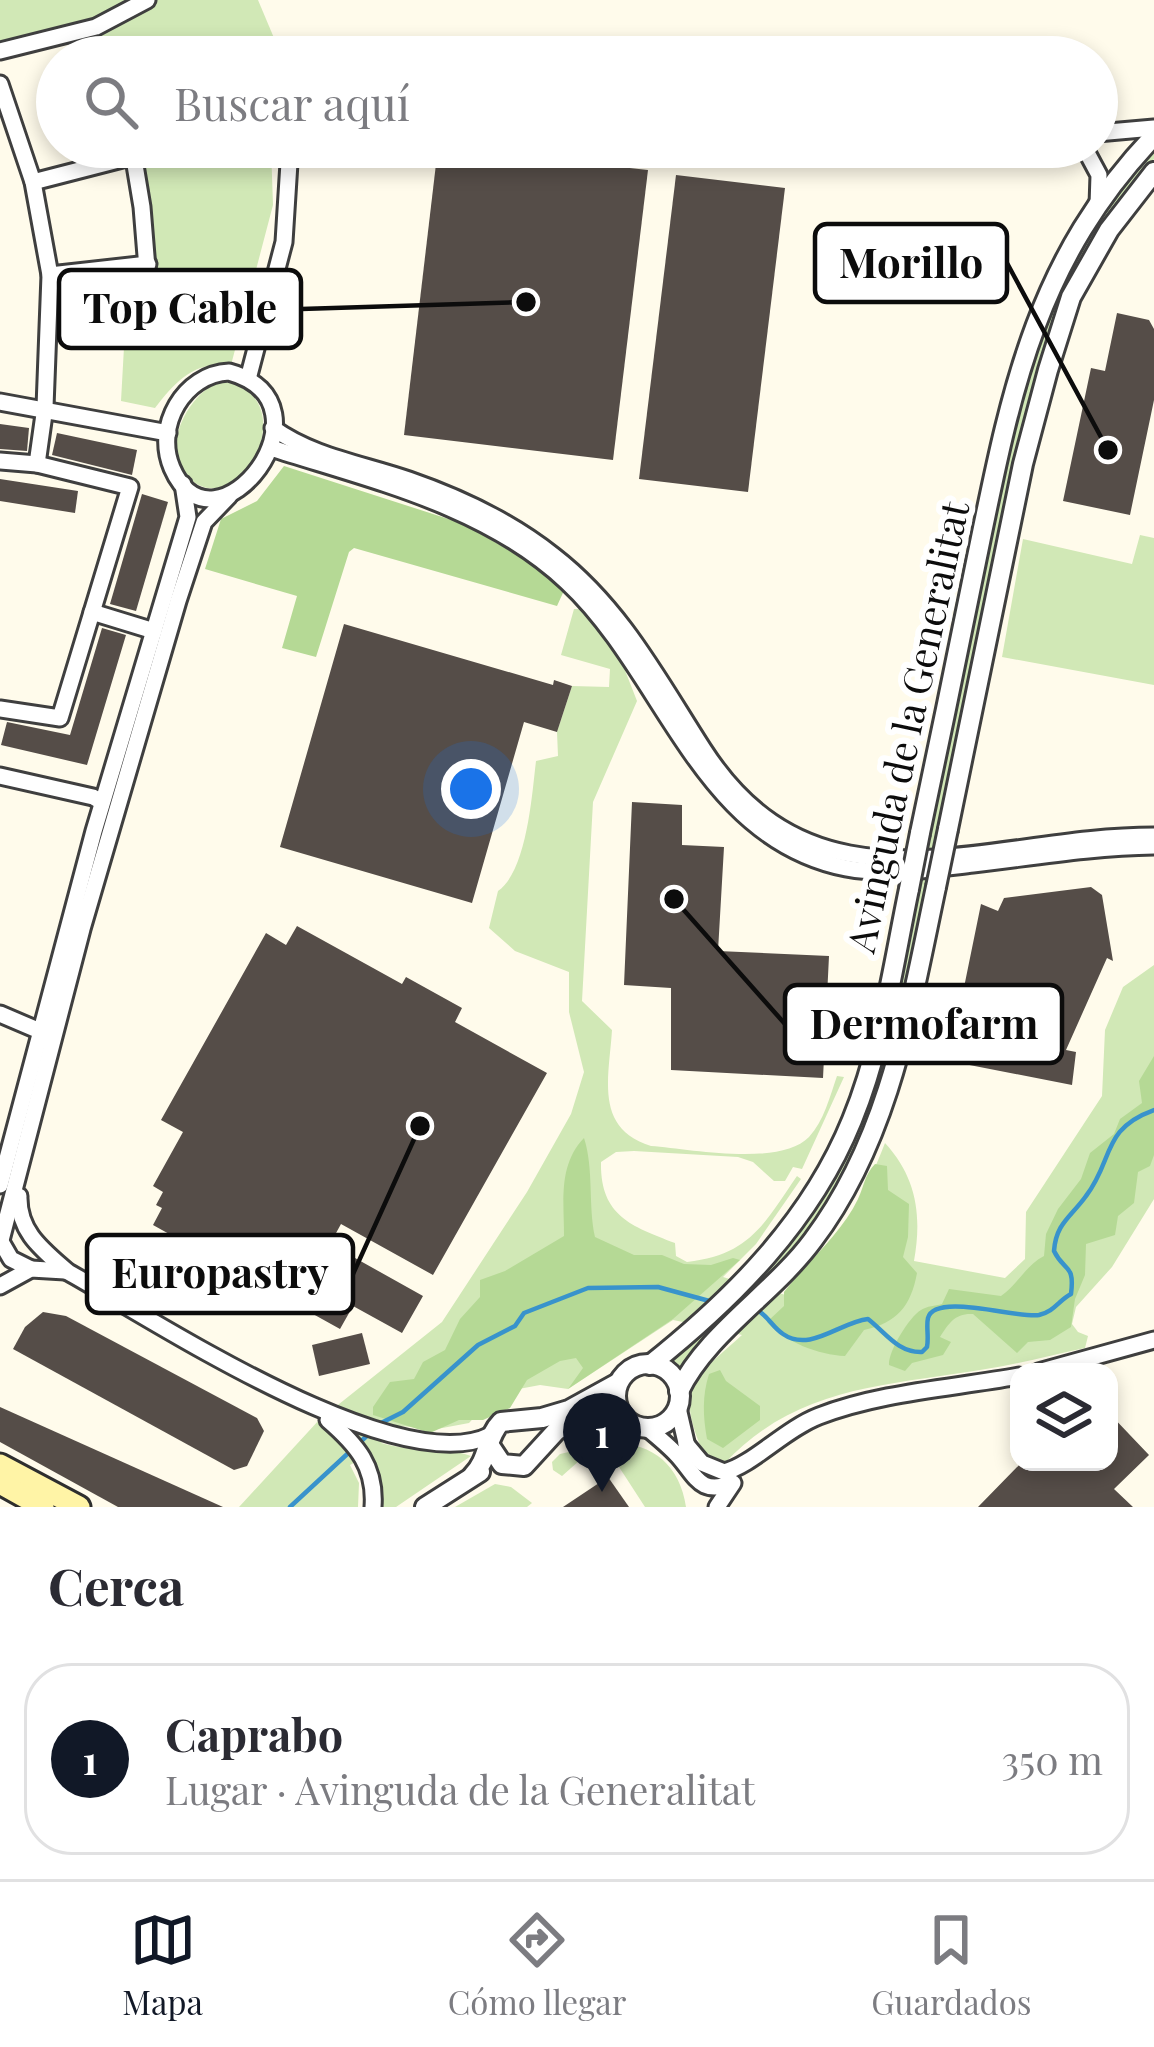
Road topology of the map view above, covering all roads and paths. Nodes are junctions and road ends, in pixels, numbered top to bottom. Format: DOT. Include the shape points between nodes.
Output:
graph roads {
  1 [pos="147,0"];
  2 [pos="58,36"];
  3 [pos="36,42"];
  4 [pos="0,51"];
  5 [pos="0,84"];
  6 [pos="1154,132"];
  7 [pos="1118,133"];
  8 [pos="78,168"];
  9 [pos="135,168"];
  10 [pos="289,168"];
  11 [pos="1096,168"];
  12 [pos="1154,172"];
  13 [pos="33,182"];
  14 [pos="1098,205"];
  15 [pos="148,264"];
  16 [pos="50,275"];
  17 [pos="218,321"];
  18 [pos="248,379"];
  19 [pos="0,402"];
  20 [pos="44,407"];
  21 [pos="273,428"];
  22 [pos="168,433"];
  23 [pos="271,448"];
  24 [pos="0,461"];
  25 [pos="37,464"];
  26 [pos="183,484"];
  27 [pos="229,496"];
  28 [pos="92,612"];
  29 [pos="154,631"];
  30 [pos="0,709"];
  31 [pos="0,778"];
  32 [pos="102,802"];
  33 [pos="1154,836"];
  34 [pos="1154,846"];
  35 [pos="0,1014"];
  36 [pos="48,1035"];
  37 [pos="8,1167"];
  38 [pos="0,1185"];
  39 [pos="0,1242"];
  40 [pos="34,1242"];
  41 [pos="31,1269"];
  42 [pos="68,1272"];
  43 [pos="0,1286"];
  44 [pos="1154,1340"];
  45 [pos="1071,1363"];
  46 [pos="650,1364"];
  47 [pos="1010,1378"];
  48 [pos="618,1383"];
  49 [pos="678,1400"];
  50 [pos="621,1414"];
  51 [pos="348,1428"];
  52 [pos="647,1429"];
  53 [pos="491,1440"];
  54 [pos="686,1444"];
  55 [pos="762,1449"];
  56 [pos="502,1464"];
  57 [pos="0,1465"];
  58 [pos="473,1475"];
  59 [pos="0,1483"];
  60 [pos="696,1483"];
  61 [pos="732,1484"];
  62 [pos="43,1507"];
  63 [pos="79,1507"];
  64 [pos="373,1507"];
  65 [pos="425,1507"];
  66 [pos="700,1507"];
  67 [pos="717,1507"];
  1 -- 2 [label="street"];
  3 -- 4 [label="street"];
  5 -- 13 [label="street"];
  6 -- 7 [label="street"];
  6 -- 14 [label="street, Avinguda de la Generalitat"];
  8 -- 13 [label="street"];
  9 -- 15 [label="street"];
  10 -- 18 [label="street" via="284,242"];
  11 -- 14 [label="street"];
  12 -- 49 [label="street, Avinguda de la Generalitat, bridge" via="1071,297 1053,352 899,1053 875,1125 812,1242 700,1358"];
  13 -- 16 [label="street"];
  14 -- 46 [label="street, Avinguda de la Generalitat, bridge" via="1049,286 1006,415 875,1047 853,1118 790,1231"];
  15 -- 16 [label="street"];
  15 -- 17 [label="street" via="155,321"];
  16 -- 20 [label="street"];
  18 -- 21 [label="street" via="266,397"];
  18 -- 22 [label="street" via="219,372 192,384"];
  19 -- 20 [label="street"];
  20 -- 22 [label="street"];
  20 -- 25 [label="street"];
  21 -- 23 [label="street"];
  21 -- 33 [label="street" via="304,448 459,499 558,559 632,637 726,782 763,818 812,846 896,860"];
  22 -- 26 [label="street" via="170,464"];
  23 -- 27 [label="street" via="252,480"];
  23 -- 34 [label="street" via="458,511 564,579 621,642 721,793 761,831 802,854 893,872"];
  24 -- 25 [label="street"];
  25 -- 28 [label="street" via="130,488"];
  26 -- 27 [label="street" via="203,497"];
  26 -- 29 [label="street" via="188,518"];
  27 -- 36 [label="street" via="200,531"];
  28 -- 29 [label="street"];
  28 -- 30 [label="street" via="60,718"];
  29 -- 32 [label="street"];
  31 -- 32 [label="street"];
  32 -- 36 [label="street"];
  35 -- 36 [label="street"];
  36 -- 37 [label="street"];
  37 -- 38 [label="street"];
  37 -- 39 [label="street"];
  37 -- 40 [label="street"];
  39 -- 40 [label="street"];
  39 -- 41 [label="street"];
  40 -- 42 [label="street"];
  41 -- 42 [label="street"];
  41 -- 43 [label="street"];
  42 -- 51 [label="street"];
  44 -- 45 [label="street"];
  46 -- 48 [label="street"];
  46 -- 49 [label="street" via="672,1376"];
  47 -- 55 [label="street" via="830,1412"];
  48 -- 50 [label="street"];
  48 -- 53 [label="street" via="569,1410 509,1418"];
  49 -- 52 [label="street" via="665,1423"];
  49 -- 54 [label="street"];
  50 -- 52 [label="street"];
  50 -- 56 [label="street" via="581,1418 557,1430 530,1462"];
  51 -- 53 [label="street"];
  51 -- 64 [label="street" via="368,1462"];
  52 -- 60 [label="street"];
  53 -- 56 [label="street"];
  53 -- 58 [label="street"];
  54 -- 55 [label="street" via="724,1472"];
  54 -- 60 [label="street"];
  55 -- 61 [label="street"];
  56 -- 58 [label="street"];
  57 -- 63 [label="main road"];
  58 -- 65 [label="street"];
  59 -- 62 [label="main road"];
  60 -- 61 [label="street"];
  60 -- 66 [label="street"];
  61 -- 67 [label="street"];
}
